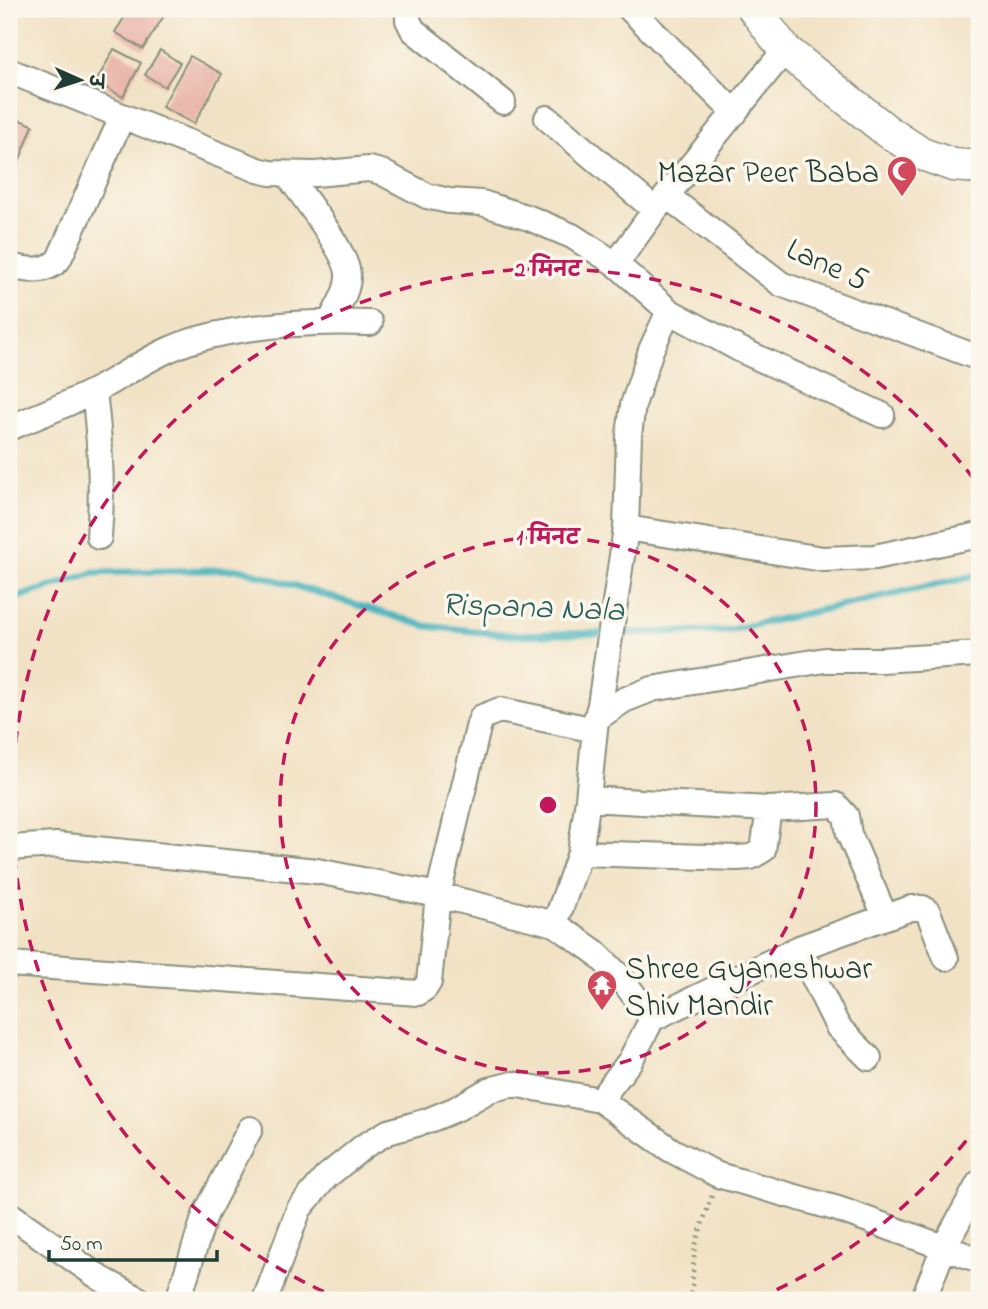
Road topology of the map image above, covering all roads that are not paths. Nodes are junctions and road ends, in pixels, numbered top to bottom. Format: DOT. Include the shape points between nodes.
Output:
graph roads {
  1 [pos="630,9"];
  2 [pos="754,9"];
  3 [pos="408,10"];
  4 [pos="785,50"];
  5 [pos="9,71"];
  6 [pos="503,102"];
  7 [pos="735,113"];
  8 [pos="122,117"];
  9 [pos="547,118"];
  10 [pos="979,167"];
  11 [pos="287,174"];
  12 [pos="661,203"];
  13 [pos="616,264"];
  14 [pos="9,266"];
  15 [pos="669,312"];
  16 [pos="330,322"];
  17 [pos="370,324"];
  18 [pos="979,358"];
  19 [pos="94,391"];
  20 [pos="882,415"];
  21 [pos="9,428"];
  22 [pos="626,528"];
  23 [pos="979,535"];
  24 [pos="99,537"];
  25 [pos="979,654"];
  26 [pos="597,718"];
  27 [pos="588,799"];
  28 [pos="769,809"];
  29 [pos="9,848"];
  30 [pos="580,853"];
  31 [pos="438,895"];
  32 [pos="885,916"];
  33 [pos="555,924"];
  34 [pos="799,948"];
  35 [pos="946,958"];
  36 [pos="9,964"];
  37 [pos="652,1018"];
  38 [pos="869,1058"];
  39 [pos="600,1100"];
  40 [pos="250,1129"];
  41 [pos="979,1183"];
  42 [pos="9,1214"];
  43 [pos="944,1247"];
  44 [pos="979,1261"];
  45 [pos="141,1300"];
  46 [pos="178,1300"];
  47 [pos="265,1300"];
  48 [pos="923,1300"];
  1 -- 7 [label="street"];
  2 -- 4 [label="street"];
  3 -- 6 [label="street" via="413,30"];
  4 -- 7 [label="street"];
  4 -- 10 [label="street" via="922,154"];
  5 -- 8 [label="street"];
  7 -- 12 [label="street"];
  8 -- 11 [label="street" via="258,170"];
  8 -- 14 [label="street" via="59,259 45,269"];
  9 -- 12 [label="street, Lane 5"];
  11 -- 13 [label="street" via="381,172 427,196 482,203 551,226"];
  11 -- 16 [label="street" via="342,255 349,274"];
  12 -- 13 [label="street"];
  12 -- 18 [label="street, Lane 5" via="781,285"];
  13 -- 15 [label="street"];
  15 -- 20 [label="street"];
  15 -- 22 [label="street" via="634,405"];
  16 -- 17 [label="street"];
  16 -- 19 [label="street" via="256,328 198,339 135,365"];
  19 -- 21 [label="street"];
  19 -- 24 [label="street" via="102,455"];
  22 -- 23 [label="street" via="823,559 874,556"];
  22 -- 26 [label="street"];
  25 -- 26 [label="street" via="825,660 652,689"];
  26 -- 27 [label="street"];
  26 -- 31 [label="street" via="500,710 482,717"];
  27 -- 28 [label="street"];
  27 -- 30 [label="street"];
  28 -- 30 [label="street" via="763,850 751,857"];
  28 -- 32 [label="street" via="836,805 846,816 849,834"];
  29 -- 31 [label="street" via="56,845 181,856 317,871"];
  30 -- 33 [label="street"];
  31 -- 33 [label="street"];
  31 -- 36 [label="street" via="429,982 418,993"];
  32 -- 34 [label="street"];
  32 -- 35 [label="street" via="923,908"];
  33 -- 37 [label="street" via="595,952"];
  34 -- 37 [label="street"];
  34 -- 38 [label="street" via="838,1027"];
  37 -- 39 [label="street" via="630,1061"];
  39 -- 43 [label="street" via="671,1150 718,1175 838,1209"];
  39 -- 47 [label="street" via="513,1084 489,1090 427,1121 388,1132 364,1146 326,1177 299,1209"];
  40 -- 46 [label="street" via="205,1215"];
  41 -- 43 [label="street"];
  42 -- 45 [label="street" via="100,1278"];
  43 -- 44 [label="street"];
  43 -- 48 [label="street"];
}
